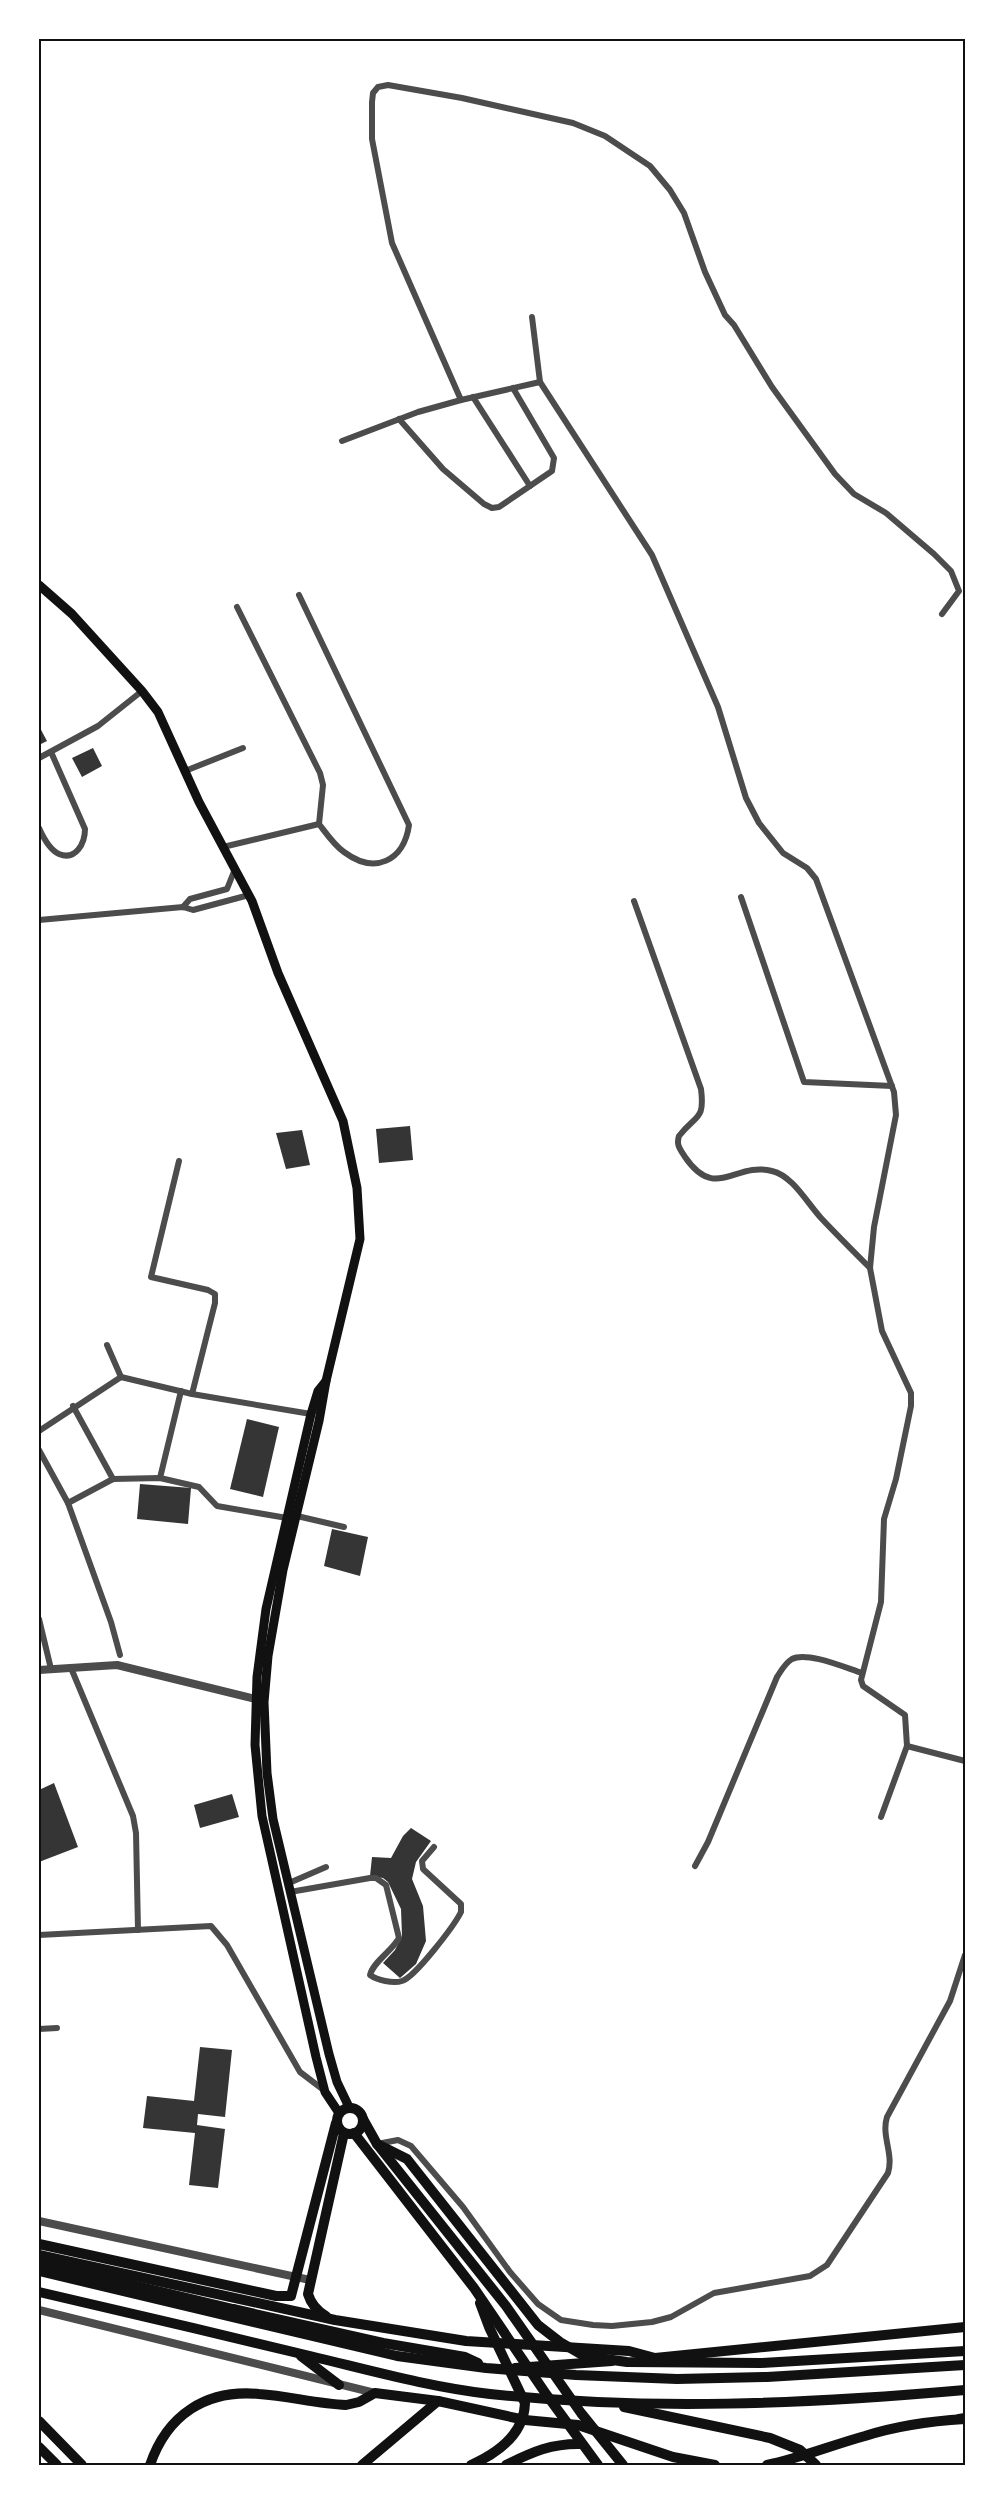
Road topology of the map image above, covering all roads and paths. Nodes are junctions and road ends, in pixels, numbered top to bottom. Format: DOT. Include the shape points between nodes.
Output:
graph roads {
  1 [pos="532,317"];
  2 [pos="540,382"];
  3 [pos="513,388"];
  4 [pos="474,397"];
  5 [pos="461,400"];
  6 [pos="399,419"];
  7 [pos="342,441"];
  8 [pos="530,486"];
  9 [pos="39,585"];
  10 [pos="299,595"];
  11 [pos="237,607"];
  12 [pos="942,614"];
  13 [pos="142,691"];
  14 [pos="243,748"];
  15 [pos="51,752"];
  16 [pos="39,758"];
  17 [pos="185,771"];
  18 [pos="319,824"];
  19 [pos="39,828"];
  20 [pos="223,847"];
  21 [pos="235,869"];
  22 [pos="249,895"];
  23 [pos="741,897"];
  24 [pos="634,901"];
  25 [pos="183,907"];
  26 [pos="39,920"];
  27 [pos="892,1086"];
  28 [pos="179,1161"];
  29 [pos="870,1268"];
  30 [pos="107,1346"];
  31 [pos="121,1377"];
  32 [pos="326,1381"];
  33 [pos="181,1391"];
  34 [pos="192,1394"];
  35 [pos="73,1406"];
  36 [pos="311,1414"];
  37 [pos="39,1431"];
  38 [pos="39,1450"];
  39 [pos="160,1478"];
  40 [pos="113,1479"];
  41 [pos="68,1503"];
  42 [pos="292,1517"];
  43 [pos="344,1527"];
  44 [pos="39,1619"];
  45 [pos="120,1655"];
  46 [pos="71,1668"];
  47 [pos="39,1670"];
  48 [pos="51,1670"];
  49 [pos="862,1673"];
  50 [pos="260,1700"];
  51 [pos="907,1746"];
  52 [pos="965,1761"];
  53 [pos="881,1817"];
  54 [pos="434,1847"];
  55 [pos="695,1866"];
  56 [pos="326,1867"];
  57 [pos="290,1887"];
  58 [pos="138,1930"];
  59 [pos="39,1935"];
  60 [pos="965,1955"];
  61 [pos="57,2028"];
  62 [pos="39,2029"];
  63 [pos="325,2092"];
  64 [pos="349,2108"];
  65 [pos="337,2118"];
  66 [pos="363,2119"];
  67 [pos="349,2133"];
  68 [pos="377,2144"];
  69 [pos="39,2221"];
  70 [pos="39,2244"];
  71 [pos="39,2255"];
  72 [pos="39,2263"];
  73 [pos="39,2271"];
  74 [pos="297,2278"];
  75 [pos="310,2280"];
  76 [pos="39,2292"];
  77 [pos="39,2310"];
  78 [pos="335,2320"];
  79 [pos="492,2323"];
  80 [pos="965,2327"];
  81 [pos="965,2350"];
  82 [pos="296,2352"];
  83 [pos="655,2358"];
  84 [pos="965,2365"];
  85 [pos="486,2368"];
  86 [pos="508,2370"];
  87 [pos="339,2385"];
  88 [pos="965,2390"];
  89 [pos="375,2393"];
  90 [pos="438,2401"];
  91 [pos="597,2401"];
  92 [pos="963,2419"];
  93 [pos="39,2421"];
  94 [pos="582,2444"];
  95 [pos="39,2447"];
  96 [pos="57,2465"];
  97 [pos="82,2465"];
  98 [pos="150,2465"];
  99 [pos="362,2465"];
  100 [pos="471,2465"];
  101 [pos="506,2465"];
  102 [pos="598,2465"];
  103 [pos="623,2465"];
  104 [pos="715,2465"];
  105 [pos="767,2465"];
  106 [pos="816,2465"];
  1 -- 2 [label="street"];
  2 -- 3 [label="street"];
  2 -- 27 [label="street" via="652,555 718,707 746,798 759,823 783,853 807,868 816,879"];
  3 -- 4 [label="street"];
  3 -- 8 [label="street" via="554,458 552,471"];
  4 -- 5 [label="street"];
  4 -- 8 [label="street"];
  5 -- 6 [label="street"];
  5 -- 12 [label="street" via="392,243 372,139 373,93 378,87 388,85 462,98 573,123 604,136 650,166 684,213 725,315 836,474 855,494 886,513 951,571 959,591"];
  6 -- 7 [label="street"];
  6 -- 8 [label="street" via="442,469 488,507 499,507"];
  9 -- 13 [label="main road"];
  10 -- 18 [label="street" via="409,825 403,849 391,860 377,863 358,861 342,852"];
  11 -- 18 [label="street" via="320,773 323,785"];
  13 -- 15 [label="street" via="98,726"];
  13 -- 17 [label="main road" via="158,712"];
  14 -- 17 [label="street"];
  15 -- 16 [label="street"];
  15 -- 19 [label="street" via="85,829 85,839 71,855 59,854 44,840"];
  17 -- 20 [label="main road"];
  18 -- 20 [label="street"];
  20 -- 21 [label="main road"];
  21 -- 22 [label="main road"];
  21 -- 25 [label="street" via="227,889 190,899"];
  22 -- 25 [label="street" via="193,910"];
  22 -- 32 [label="main road" via="278,973 343,1121 357,1188 360,1239"];
  23 -- 27 [label="street" via="804,1082"];
  24 -- 29 [label="street" via="701,1089 702,1110 679,1136 679,1148 704,1177 716,1180 752,1170 777,1172 789,1180"];
  25 -- 26 [label="street"];
  27 -- 29 [label="street" via="896,1115"];
  28 -- 34 [label="street" via="151,1277 215,1294"];
  29 -- 49 [label="street" via="882,1331 911,1399 884,1519 881,1602"];
  30 -- 31 [label="street"];
  31 -- 33 [label="street"];
  31 -- 35 [label="street"];
  32 -- 36 [label="main road" via="318,1391"];
  32 -- 42 [label="main road"];
  33 -- 34 [label="street"];
  33 -- 39 [label="street"];
  34 -- 36 [label="street"];
  35 -- 37 [label="street"];
  35 -- 40 [label="street"];
  36 -- 42 [label="main road"];
  38 -- 41 [label="street"];
  39 -- 40 [label="street"];
  39 -- 42 [label="street" via="199,1487 218,1506"];
  40 -- 41 [label="street"];
  41 -- 45 [label="street"];
  42 -- 43 [label="street"];
  42 -- 50 [label="main road" via="266,1609"];
  44 -- 48 [label="street"];
  46 -- 48 [label="street"];
  46 -- 50 [label="street" via="117,1665"];
  46 -- 58 [label="street" via="133,1816"];
  47 -- 48 [label="street"];
  49 -- 51 [label="street" via="863,1686 905,1715"];
  49 -- 55 [label="street" via="805,1656 785,1664"];
  50 -- 57 [label="main road" via="273,1819"];
  50 -- 63 [label="main road" via="256,1765 262,1816"];
  51 -- 52 [label="street"];
  51 -- 53 [label="street"];
  54 -- 57 [label="street" via="422,1861 423,1869 461,1904 461,1912 431,1952 402,1981 391,1982 370,1975 399,1938 386,1885 381,1880"];
  56 -- 57 [label="street"];
  57 -- 64 [label="main road" via="329,2054"];
  58 -- 59 [label="street"];
  58 -- 63 [label="street" via="211,1926 227,1945 300,2072"];
  60 -- 68 [label="street" via="950,2001 887,2117 884,2132 890,2161 888,2173 827,2265 810,2276 714,2293 671,2317 652,2322 612,2326 561,2320 538,2304 521,2285 411,2146 398,2140"];
  61 -- 62 [label="street"];
  63 -- 65 [label="main road"];
  64 -- 65 [label="main road"];
  64 -- 66 [label="main road" via="357,2109"];
  65 -- 67 [label="main road"];
  65 -- 74 [label="main road"];
  66 -- 67 [label="main road" via="363,2125"];
  66 -- 68 [label="main road"];
  67 -- 75 [label="main road"];
  67 -- 79 [label="main road" via="474,2288"];
  68 -- 81 [label="main road" via="407,2159 538,2325 584,2356 670,2364 762,2363"];
  68 -- 103 [label="main road" via="506,2306"];
  69 -- 74 [label="street"];
  70 -- 74 [label="main road" via="276,2296 291,2296"];
  71 -- 78 [label="main road"];
  72 -- 85 [label="main road" via="392,2344 465,2357"];
  73 -- 85 [label="main road" via="397,2356"];
  74 -- 75 [label="street"];
  75 -- 78 [label="main road" via="310,2301"];
  76 -- 82 [label="main road"];
  77 -- 87 [label="street"];
  78 -- 83 [label="main road" via="466,2341 628,2351"];
  79 -- 94 [label="main road"];
  79 -- 100 [label="main road" via="525,2403 525,2415 512,2438 491,2456"];
  80 -- 83 [label="main road"];
  82 -- 87 [label="main road"];
  82 -- 91 [label="main road" via="487,2394"];
  83 -- 86 [label="main road"];
  84 -- 86 [label="main road" via="677,2379"];
  85 -- 86 [label="main road"];
  87 -- 89 [label="street"];
  88 -- 91 [label="main road" via="770,2402"];
  89 -- 90 [label="main road"];
  89 -- 98 [label="main road" via="346,2405 256,2394 209,2400 169,2426"];
  90 -- 99 [label="main road"];
  90 -- 104 [label="main road" via="525,2420 578,2425 673,2457"];
  91 -- 106 [label="main road" via="788,2444"];
  92 -- 105 [label="main road" via="867,2435"];
  93 -- 97 [label="main road"];
  94 -- 101 [label="main road" via="543,2447"];
  94 -- 102 [label="main road"];
  95 -- 96 [label="main road"];
}
